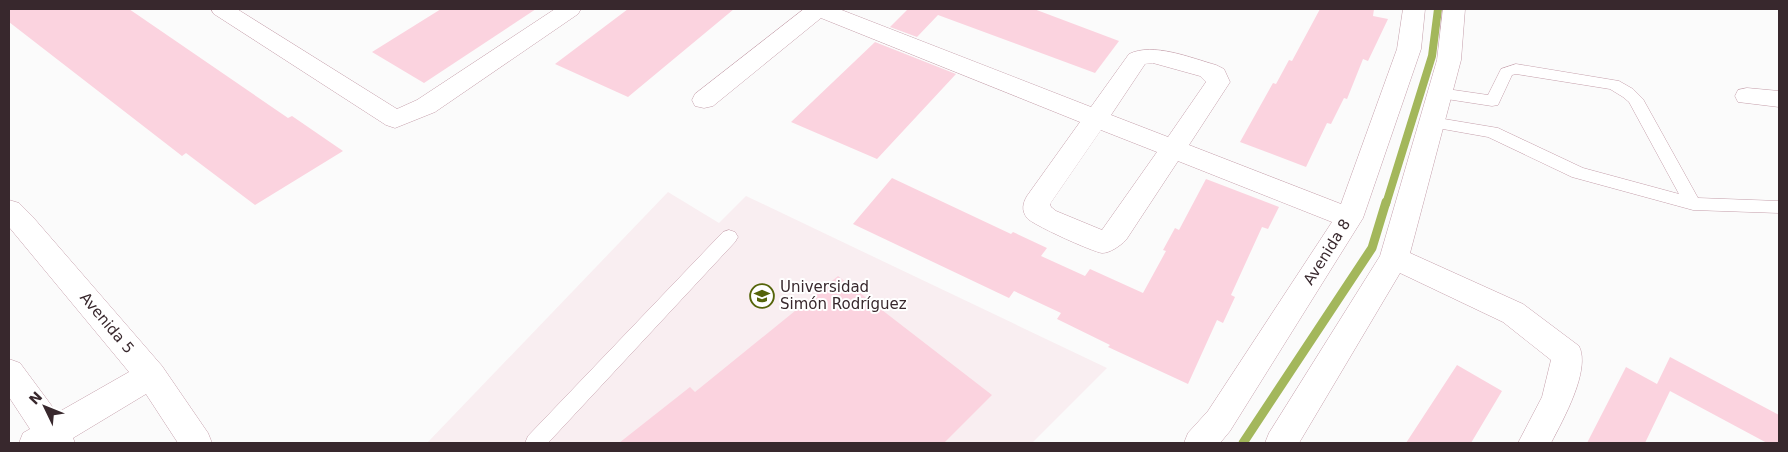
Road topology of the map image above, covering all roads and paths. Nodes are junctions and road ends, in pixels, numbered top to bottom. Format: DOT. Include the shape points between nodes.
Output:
graph roads {
  1 [pos="222,9"];
  2 [pos="570,9"];
  3 [pos="819,9"];
  4 [pos="1414,9"];
  5 [pos="1454,9"];
  6 [pos="1440,93"];
  7 [pos="1746,96"];
  8 [pos="1779,99"];
  9 [pos="704,100"];
  10 [pos="1483,101"];
  11 [pos="1095,118"];
  12 [pos="1432,122"];
  13 [pos="1481,130"];
  14 [pos="1174,148"];
  15 [pos="1693,204"];
  16 [pos="1779,207"];
  17 [pos="9,210"];
  18 [pos="1349,218"];
  19 [pos="729,237"];
  20 [pos="1394,258"];
  21 [pos="9,372"];
  22 [pos="151,375"];
  23 [pos="49,440"];
  24 [pos="196,443"];
  25 [pos="536,443"];
  26 [pos="1200,443"];
  27 [pos="1281,443"];
  28 [pos="1534,443"];
  1 -- 2 [label="street" via="395,119 426,106"];
  3 -- 9 [label="street"];
  3 -- 11 [label="street"];
  4 -- 18 [label="street, Avenida 8" via="1409,49"];
  5 -- 6 [label="street" via="1449,60"];
  6 -- 10 [label="lane"];
  6 -- 12 [label="street"];
  7 -- 8 [label="street"];
  10 -- 13 [label="lane"];
  10 -- 15 [label="lane" via="1492,101 1506,72 1516,69 1614,85 1635,99"];
  11 -- 14 [label="street"];
  11 -- 14 [label="street" via="1137,59 1143,56 1208,70 1216,75 1218,82"];
  11 -- 14 [label="street" via="1037,203 1037,211 1102,242 1110,240 1116,233"];
  12 -- 13 [label="lane"];
  12 -- 20 [label="street"];
  13 -- 15 [label="lane" via="1492,132 1578,173"];
  14 -- 18 [label="street"];
  15 -- 16 [label="lane"];
  17 -- 22 [label="street, Avenida 5"];
  18 -- 26 [label="street, Avenida 8" via="1219,421"];
  19 -- 25 [label="lane"];
  20 -- 27 [label="street"];
  20 -- 28 [label="street" via="1513,314 1568,355 1557,400"];
  21 -- 23 [label="street"];
  22 -- 23 [label="street"];
  22 -- 24 [label="street, Avenida 5"];
}
